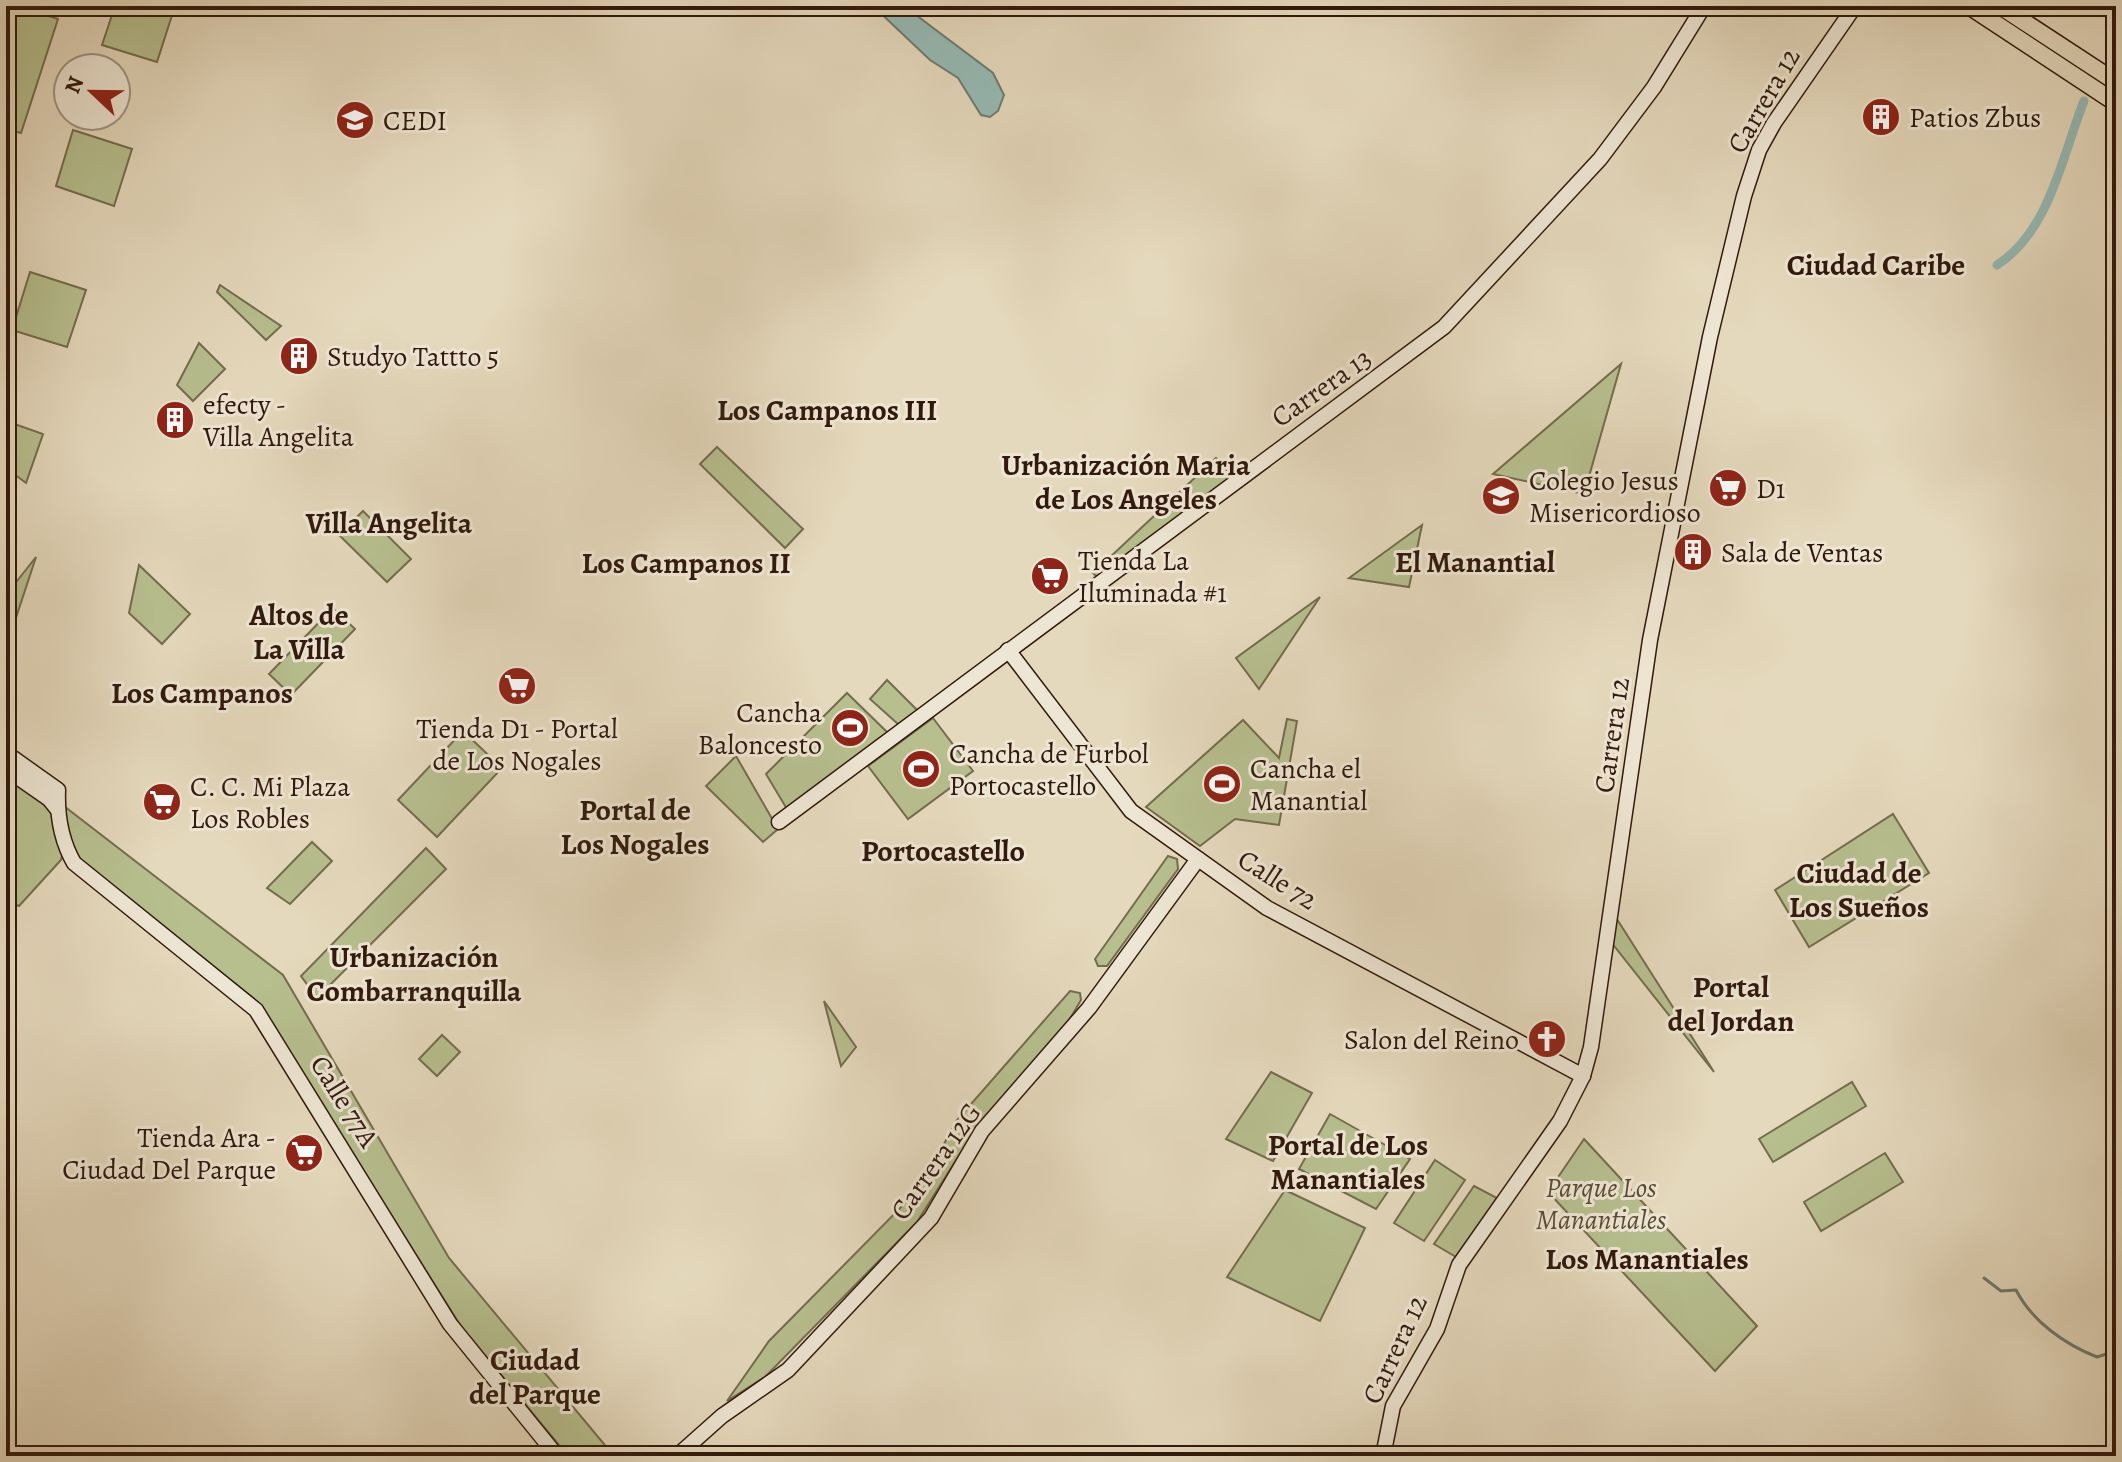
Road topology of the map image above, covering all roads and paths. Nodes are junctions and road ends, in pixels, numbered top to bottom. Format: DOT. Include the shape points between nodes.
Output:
graph roads {
  1 [pos="1704,6"];
  2 [pos="1855,6"];
  3 [pos="1969,6"];
  4 [pos="2000,6"];
  5 [pos="2116,82"];
  6 [pos="2116,103"];
  7 [pos="1008,650"];
  8 [pos="6,753"];
  9 [pos="6,769"];
  10 [pos="57,809"];
  11 [pos="779,822"];
  12 [pos="1198,859"];
  13 [pos="1583,1076"];
  14 [pos="557,1456"];
  15 [pos="677,1456"];
  16 [pos="1383,1456"];
  1 -- 7 [label="street, Carrera 13" via="1654,87 1600,159 1444,327"];
  2 -- 13 [label="street, Carrera 12" via="1774,123 1747,184 1710,337 1650,640"];
  3 -- 6 [label="main road"];
  4 -- 5 [label="main road"];
  7 -- 11 [label="street, Carrera 13"];
  7 -- 12 [label="street, Calle 72" via="1125,806"];
  8 -- 10 [label="street, Calle 77A" via="58,790"];
  9 -- 10 [label="street"];
  10 -- 14 [label="street, Calle 77A" via="74,863 256,1010 450,1324"];
  12 -- 13 [label="street, Calle 72" via="1267,908"];
  12 -- 15 [label="street, Carrera 12G" via="1089,1008 982,1131 924,1227 788,1370 722,1416"];
  13 -- 16 [label="street, Carrera 12" via="1560,1121 1459,1265 1437,1329 1393,1406"];
}
